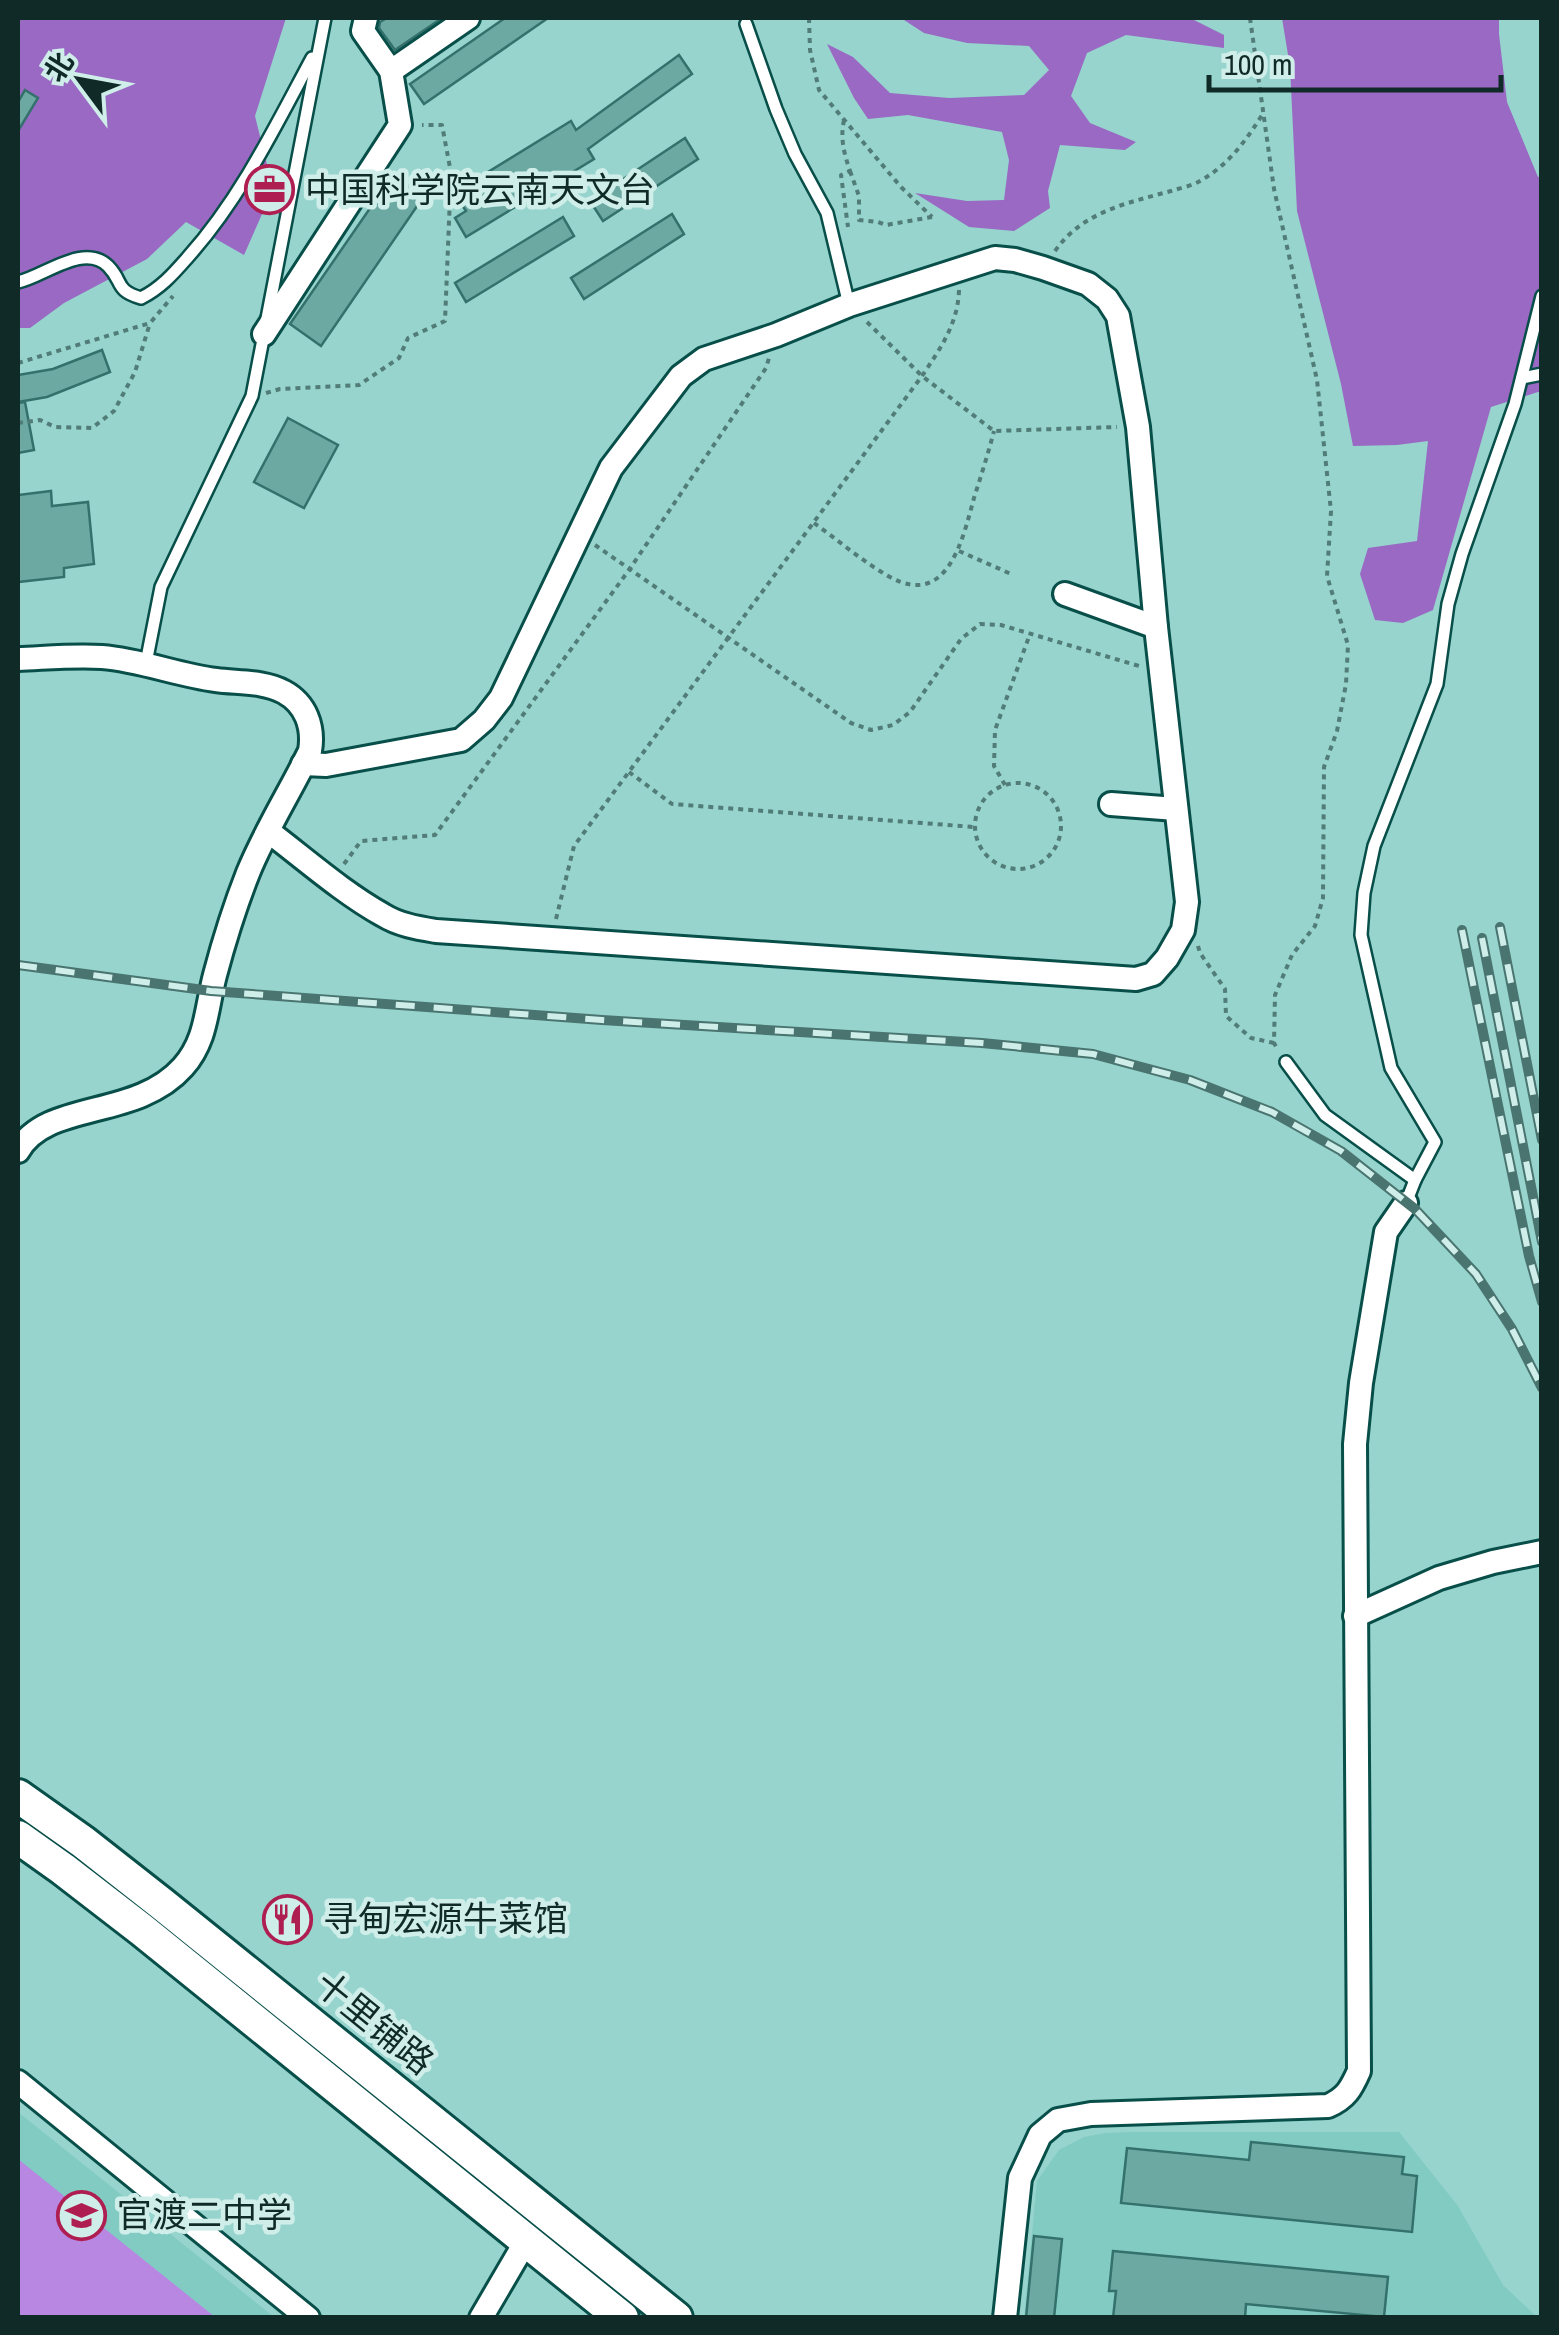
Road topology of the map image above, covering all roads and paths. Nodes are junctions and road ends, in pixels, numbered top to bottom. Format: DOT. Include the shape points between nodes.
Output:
graph roads {
  1 [pos="325,18"];
  2 [pos="366,18"];
  3 [pos="468,18"];
  4 [pos="809,18"];
  5 [pos="1250,18"];
  6 [pos="746,24"];
  7 [pos="318,45"];
  8 [pos="391,71"];
  9 [pos="1264,112"];
  10 [pos="844,120"];
  11 [pos="400,124"];
  12 [pos="850,171"];
  13 [pos="836,250"];
  14 [pos="1044,268"];
  15 [pos="960,270"];
  16 [pos="18,282"];
  17 [pos="177,292"];
  18 [pos="1542,296"];
  19 [pos="850,304"];
  20 [pos="1539,313"];
  21 [pos="150,322"];
  22 [pos="264,334"];
  23 [pos="776,335"];
  24 [pos="18,363"];
  25 [pos="1542,374"];
  26 [pos="922,376"];
  27 [pos="1522,378"];
  28 [pos="252,396"];
  29 [pos="18,423"];
  30 [pos="1138,426"];
  31 [pos="994,431"];
  32 [pos="814,523"];
  33 [pos="579,533"];
  34 [pos="959,551"];
  35 [pos="629,570"];
  36 [pos="1012,574"];
  37 [pos="1064,594"];
  38 [pos="1156,628"];
  39 [pos="1030,634"];
  40 [pos="728,638"];
  41 [pos="18,659"];
  42 [pos="146,664"];
  43 [pos="1161,672"];
  44 [pos="304,764"];
  45 [pos="629,772"];
  46 [pos="1005,785"];
  47 [pos="1111,804"];
  48 [pos="1176,808"];
  49 [pos="974,826"];
  50 [pos="268,831"];
  51 [pos="332,880"];
  52 [pos="1184,930"];
  53 [pos="552,938"];
  54 [pos="1274,1042"];
  55 [pos="1286,1062"];
  56 [pos="18,1151"];
  57 [pos="1415,1180"];
  58 [pos="1406,1202"];
  59 [pos="1542,1552"];
  60 [pos="1356,1616"];
  61 [pos="18,1796"];
  62 [pos="18,1837"];
  63 [pos="18,2082"];
  64 [pos="526,2241"];
  65 [pos="308,2318"];
  66 [pos="481,2318"];
  67 [pos="622,2318"];
  68 [pos="676,2318"];
  69 [pos="1005,2318"];
  1 -- 7 [label="lane"];
  2 -- 8 [label="street" via="364,31"];
  3 -- 8 [label="street"];
  4 -- 10 [label="path" via="819,90"];
  5 -- 9 [label="path"];
  6 -- 13 [label="lane" via="795,154 827,212"];
  7 -- 16 [label="lane" via="214,228 159,289 141,298 126,293 107,264 92,257"];
  7 -- 22 [label="lane"];
  8 -- 11 [label="street"];
  9 -- 14 [label="path" via="1224,164 1198,182 1106,210 1078,226"];
  9 -- 54 [label="path" via="1274,189 1317,380 1331,511 1327,576 1348,644 1337,731 1324,767 1323,898 1315,926 1292,955 1276,995"];
  10 -- 12 [label="path"];
  10 -- 12 [label="path" via="932,218 886,225 860,220"];
  11 -- 22 [label="street"];
  11 -- 28 [label="path" via="442,125 451,173 445,321 408,338 399,358 358,384"];
  12 -- 13 [label="path" via="840,175 848,224"];
  13 -- 19 [label="lane"];
  14 -- 15 [label="street" via="995,258"];
  14 -- 30 [label="street" via="1088,284 1118,316"];
  15 -- 19 [label="street"];
  15 -- 26 [label="path" via="947,340"];
  17 -- 21 [label="path"];
  18 -- 20 [label="lane"];
  19 -- 23 [label="street"];
  19 -- 26 [label="path"];
  20 -- 27 [label="lane"];
  21 -- 24 [label="path"];
  21 -- 29 [label="path" via="114,411 92,428"];
  22 -- 28 [label="lane"];
  23 -- 33 [label="street" via="704,359 681,376 611,468"];
  23 -- 35 [label="path" via="766,368"];
  25 -- 27 [label="lane"];
  26 -- 31 [label="path"];
  26 -- 32 [label="path"];
  27 -- 57 [label="lane" via="1462,554 1436,684 1374,846 1364,893 1361,936 1392,1068 1435,1142"];
  28 -- 42 [label="lane" via="161,587"];
  30 -- 31 [label="path"];
  30 -- 38 [label="street"];
  31 -- 34 [label="path"];
  32 -- 34 [label="path" via="910,585 943,574"];
  32 -- 40 [label="path"];
  33 -- 35 [label="path"];
  33 -- 44 [label="street" via="501,698 461,740"];
  34 -- 36 [label="path"];
  35 -- 40 [label="path"];
  35 -- 51 [label="path" via="436,835 361,841"];
  37 -- 38 [label="street"];
  38 -- 43 [label="street"];
  39 -- 40 [label="path" via="980,624 961,639 910,712 871,730"];
  39 -- 43 [label="path"];
  39 -- 46 [label="path" via="995,730 994,766"];
  40 -- 45 [label="path"];
  41 -- 42 [label="street" via="100,657"];
  42 -- 44 [label="street" via="282,691 303,708 308,722 312,739"];
  43 -- 48 [label="street"];
  44 -- 50 [label="street"];
  45 -- 49 [label="path" via="672,804"];
  45 -- 53 [label="path" via="574,846"];
  46 -- 49 [label="path" via="983,800"];
  46 -- 49 [label="path" via="1032,785 1054,802 1062,828 1050,855 1024,870 995,864 976,841"];
  47 -- 48 [label="street"];
  48 -- 52 [label="street"];
  50 -- 51 [label="street"];
  50 -- 56 [label="street" via="223,944 203,1035 180,1071 136,1099 36,1129"];
  51 -- 53 [label="street" via="408,926"];
  52 -- 53 [label="street" via="1153,974 1136,979"];
  52 -- 54 [label="path" via="1224,988 1226,1016 1251,1038"];
  54 -- 55 [label="path"];
  55 -- 57 [label="lane" via="1325,1114"];
  57 -- 58 [label="lane"];
  58 -- 60 [label="street" via="1386,1232 1361,1383"];
  59 -- 60 [label="street" via="1439,1578"];
  60 -- 69 [label="street" via="1359,2071 1350,2092 1328,2106 1058,2120 1040,2135 1020,2178"];
  61 -- 68 [label="main road, 十里铺路"];
  62 -- 64 [label="main road, 十里铺路"];
  63 -- 65 [label="street"];
  64 -- 66 [label="street"];
  64 -- 67 [label="main road, 十里铺路"];
}
